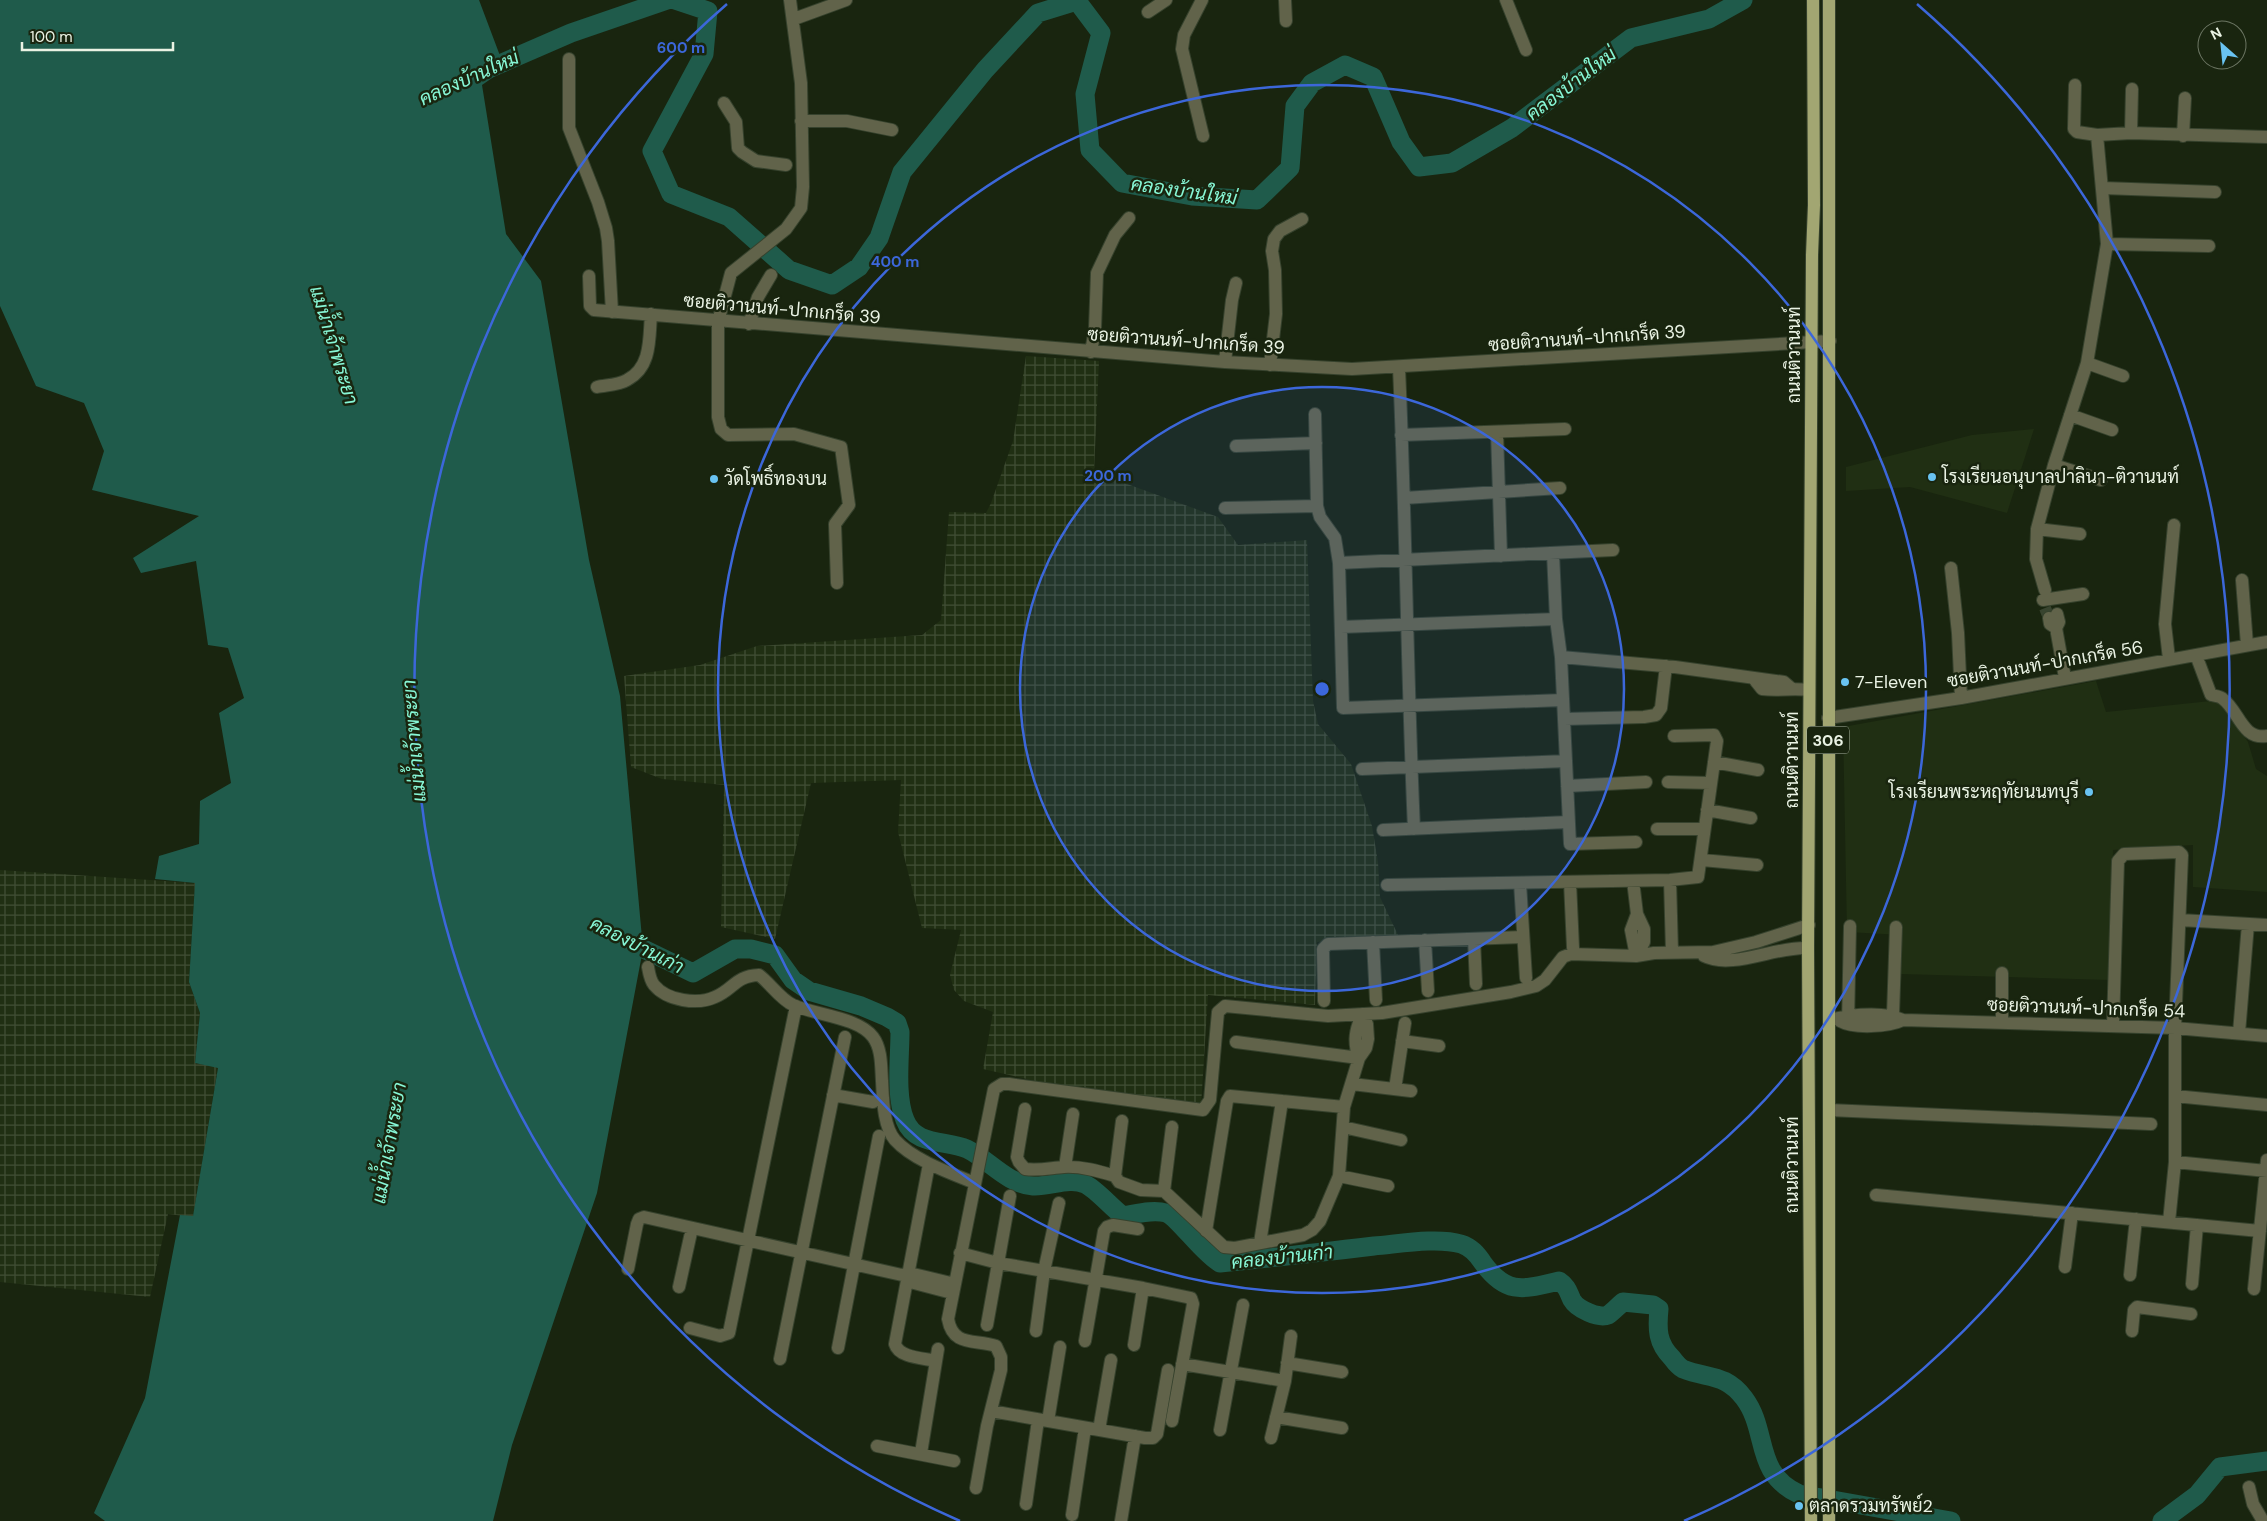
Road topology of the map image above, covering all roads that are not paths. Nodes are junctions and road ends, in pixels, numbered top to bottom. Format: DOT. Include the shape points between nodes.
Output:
graph roads {
  1 [pos="790,0"];
  2 [pos="846,0"];
  3 [pos="1166,0"];
  4 [pos="1202,0"];
  5 [pos="1285,0"];
  6 [pos="1506,0"];
  7 [pos="1813,0"];
  8 [pos="1829,0"];
  9 [pos="1148,12"];
  10 [pos="794,18"];
  11 [pos="1286,21"];
  12 [pos="1526,50"];
  13 [pos="569,59"];
  14 [pos="2075,85"];
  15 [pos="2132,89"];
  16 [pos="2185,98"];
  17 [pos="724,103"];
  18 [pos="802,121"];
  19 [pos="886,129"];
  20 [pos="2130,133"];
  21 [pos="2097,135"];
  22 [pos="1203,136"];
  23 [pos="2183,136"];
  24 [pos="2267,137"];
  25 [pos="794,164"];
  26 [pos="2103,188"];
  27 [pos="2215,192"];
  28 [pos="1129,218"];
  29 [pos="1302,219"];
  30 [pos="2107,244"];
  31 [pos="2209,246"];
  32 [pos="771,275"];
  33 [pos="589,276"];
  34 [pos="1236,283"];
  35 [pos="612,312"];
  36 [pos="651,314"];
  37 [pos="718,322"];
  38 [pos="749,324"];
  39 [pos="1812,341"];
  40 [pos="1830,341"];
  41 [pos="1091,352"];
  42 [pos="1226,362"];
  43 [pos="2087,363"];
  44 [pos="1270,365"];
  45 [pos="1398,368"];
  46 [pos="2123,376"];
  47 [pos="597,387"];
  48 [pos="1315,414"];
  49 [pos="2070,416"];
  50 [pos="1565,429"];
  51 [pos="2112,430"];
  52 [pos="1497,432"];
  53 [pos="1401,435"];
  54 [pos="1316,443"];
  55 [pos="1236,446"];
  56 [pos="2054,465"];
  57 [pos="2100,480"];
  58 [pos="1560,488"];
  59 [pos="1499,492"];
  60 [pos="1404,498"];
  61 [pos="1317,506"];
  62 [pos="1225,508"];
  63 [pos="2174,525"];
  64 [pos="2037,529"];
  65 [pos="2080,534"];
  66 [pos="1613,550"];
  67 [pos="1552,554"];
  68 [pos="1502,556"];
  69 [pos="1406,560"];
  70 [pos="1339,563"];
  71 [pos="1951,568"];
  72 [pos="2242,580"];
  73 [pos="837,584"];
  74 [pos="2083,594"];
  75 [pos="2050,608"];
  76 [pos="1556,619"];
  77 [pos="1406,624"];
  78 [pos="1341,626"];
  79 [pos="2267,642"];
  80 [pos="2246,645"];
  81 [pos="2196,654"];
  82 [pos="1561,657"];
  83 [pos="2169,660"];
  84 [pos="1666,666"];
  85 [pos="2065,678"];
  86 [pos="1809,690"];
  87 [pos="1961,698"];
  88 [pos="1563,700"];
  89 [pos="1408,707"];
  90 [pos="1828,718"];
  91 [pos="1564,720"];
  92 [pos="1674,736"];
  93 [pos="2267,736"];
  94 [pos="1566,761"];
  95 [pos="1714,762"];
  96 [pos="1411,767"];
  97 [pos="1362,769"];
  98 [pos="1758,770"];
  99 [pos="1646,782"];
  100 [pos="1668,782"];
  101 [pos="1711,783"];
  102 [pos="1567,786"];
  103 [pos="1707,810"];
  104 [pos="1751,818"];
  105 [pos="1568,822"];
  106 [pos="1414,828"];
  107 [pos="1657,829"];
  108 [pos="1704,829"];
  109 [pos="1383,830"];
  110 [pos="1636,842"];
  111 [pos="1702,860"];
  112 [pos="1757,865"];
  113 [pos="1670,880"];
  114 [pos="1633,881"];
  115 [pos="1570,882"];
  116 [pos="1520,883"];
  117 [pos="1387,885"];
  118 [pos="2180,920"];
  119 [pos="2248,924"];
  120 [pos="1809,925"];
  121 [pos="2267,925"];
  122 [pos="1850,926"];
  123 [pos="1896,927"];
  124 [pos="1523,937"];
  125 [pos="1474,939"];
  126 [pos="1425,940"];
  127 [pos="1373,942"];
  128 [pos="1573,948"];
  129 [pos="1808,948"];
  130 [pos="1672,952"];
  131 [pos="1697,952"];
  132 [pos="1636,956"];
  133 [pos="648,967"];
  134 [pos="2002,973"];
  135 [pos="1526,978"];
  136 [pos="1476,984"];
  137 [pos="1428,991"];
  138 [pos="1376,1000"];
  139 [pos="1324,1001"];
  140 [pos="796,1006"];
  141 [pos="1363,1014"];
  142 [pos="1898,1018"];
  143 [pos="1841,1020"];
  144 [pos="2002,1022"];
  145 [pos="1405,1023"];
  146 [pos="2113,1026"];
  147 [pos="2175,1028"];
  148 [pos="2239,1033"];
  149 [pos="2267,1036"];
  150 [pos="845,1037"];
  151 [pos="1236,1042"];
  152 [pos="1402,1042"];
  153 [pos="1439,1046"];
  154 [pos="1359,1058"];
  155 [pos="1352,1084"];
  156 [pos="1395,1089"];
  157 [pos="1411,1091"];
  158 [pos="833,1095"];
  159 [pos="2175,1096"];
  160 [pos="1282,1101"];
  161 [pos="874,1102"];
  162 [pos="2267,1104"];
  163 [pos="1344,1107"];
  164 [pos="1025,1110"];
  165 [pos="1829,1110"];
  166 [pos="1073,1114"];
  167 [pos="1122,1122"];
  168 [pos="2151,1124"];
  169 [pos="1172,1127"];
  170 [pos="1344,1127"];
  171 [pos="879,1136"];
  172 [pos="1401,1140"];
  173 [pos="2175,1162"];
  174 [pos="929,1164"];
  175 [pos="1809,1164"];
  176 [pos="1828,1165"];
  177 [pos="1065,1167"];
  178 [pos="2267,1167"];
  179 [pos="1115,1176"];
  180 [pos="1338,1176"];
  181 [pos="975,1180"];
  182 [pos="1388,1186"];
  183 [pos="1164,1191"];
  184 [pos="1876,1195"];
  185 [pos="1010,1196"];
  186 [pos="1059,1203"];
  187 [pos="2072,1213"];
  188 [pos="2136,1219"];
  189 [pos="2169,1222"];
  190 [pos="2197,1225"];
  191 [pos="692,1228"];
  192 [pos="1138,1229"];
  193 [pos="1206,1231"];
  194 [pos="2260,1231"];
  195 [pos="747,1240"];
  196 [pos="1260,1243"];
  197 [pos="801,1252"];
  198 [pos="960,1253"];
  199 [pos="998,1263"];
  200 [pos="855,1264"];
  201 [pos="2065,1268"];
  202 [pos="628,1269"];
  203 [pos="1044,1271"];
  204 [pos="2130,1275"];
  205 [pos="906,1277"];
  206 [pos="1095,1280"];
  207 [pos="2192,1284"];
  208 [pos="679,1287"];
  209 [pos="954,1288"];
  210 [pos="1143,1288"];
  211 [pos="2254,1289"];
  212 [pos="1243,1305"];
  213 [pos="2191,1314"];
  214 [pos="986,1325"];
  215 [pos="690,1328"];
  216 [pos="1036,1331"];
  217 [pos="2132,1331"];
  218 [pos="1292,1336"];
  219 [pos="1085,1341"];
  220 [pos="1134,1346"];
  221 [pos="1060,1347"];
  222 [pos="838,1348"];
  223 [pos="780,1359"];
  224 [pos="1111,1360"];
  225 [pos="1287,1363"];
  226 [pos="1182,1364"];
  227 [pos="1168,1370"];
  228 [pos="1231,1372"];
  229 [pos="1342,1372"];
  230 [pos="1285,1382"];
  231 [pos="991,1411"];
  232 [pos="1276,1417"];
  233 [pos="1043,1420"];
  234 [pos="1172,1421"];
  235 [pos="1085,1428"];
  236 [pos="1342,1428"];
  237 [pos="1099,1430"];
  238 [pos="1220,1430"];
  239 [pos="1135,1436"];
  240 [pos="1271,1438"];
  241 [pos="877,1446"];
  242 [pos="921,1453"];
  243 [pos="954,1460"];
  244 [pos="2249,1487"];
  245 [pos="976,1488"];
  246 [pos="1026,1504"];
  247 [pos="1072,1515"];
  248 [pos="1811,1516"];
  249 [pos="1829,1518"];
  250 [pos="1121,1521"];
  251 [pos="2263,1521"];
  1 -- 10 [label="street"];
  2 -- 10 [label="street"];
  3 -- 9 [label="street"];
  4 -- 22 [label="street" via="1184,35 1182,49"];
  5 -- 11 [label="street"];
  6 -- 12 [label="street"];
  7 -- 39 [label="main road, ถนนติวานนท์ / 306"];
  8 -- 40 [label="main road, ถนนติวานนท์ / 306"];
  10 -- 18 [label="street"];
  13 -- 35 [label="street" via="569,128 606,228"];
  14 -- 21 [label="street" via="2074,129"];
  15 -- 20 [label="street"];
  16 -- 23 [label="street"];
  17 -- 25 [label="street" via="736,122 738,148 742,152 756,161"];
  18 -- 19 [label="street" via="847,120"];
  18 -- 25 [label="street"];
  20 -- 21 [label="street"];
  20 -- 23 [label="street"];
  21 -- 26 [label="street"];
  23 -- 24 [label="street"];
  25 -- 37 [label="street" via="801,208 786,229 731,273"];
  26 -- 27 [label="street"];
  26 -- 30 [label="street"];
  28 -- 41 [label="street" via="1115,235 1097,273"];
  29 -- 44 [label="street" via="1280,231 1274,239 1276,314"];
  30 -- 31 [label="street"];
  30 -- 43 [label="street"];
  32 -- 38 [label="street" via="752,310"];
  33 -- 35 [label="street, ซอยติวานนท์-ปากเกร็ด 39" via="591,308"];
  34 -- 42 [label="street"];
  35 -- 36 [label="street, ซอยติวานนท์-ปากเกร็ด 39"];
  36 -- 37 [label="street, ซอยติวานนท์-ปากเกร็ด 39"];
  36 -- 47 [label="street" via="648,354 640,371 626,381"];
  37 -- 38 [label="street, ซอยติวานนท์-ปากเกร็ด 39"];
  37 -- 73 [label="street" via="718,417 721,429 728,435 794,434 838,445 842,450 849,505 835,524"];
  38 -- 41 [label="street, ซอยติวานนท์-ปากเกร็ด 39"];
  39 -- 40 [label="street, ซอยติวานนท์-ปากเกร็ด 39"];
  39 -- 45 [label="street, ซอยติวานนท์-ปากเกร็ด 39"];
  39 -- 86 [label="main road, ถนนติวานนท์ / 306"];
  40 -- 90 [label="main road, ถนนติวานนท์ / 306"];
  41 -- 42 [label="street, ซอยติวานนท์-ปากเกร็ด 39"];
  42 -- 44 [label="street, ซอยติวานนท์-ปากเกร็ด 39"];
  43 -- 46 [label="street"];
  43 -- 49 [label="street"];
  44 -- 45 [label="street, ซอยติวานนท์-ปากเกร็ด 39"];
  45 -- 53 [label="street"];
  48 -- 54 [label="street"];
  49 -- 51 [label="street"];
  49 -- 56 [label="street"];
  50 -- 52 [label="street"];
  52 -- 53 [label="street"];
  52 -- 59 [label="street"];
  53 -- 60 [label="street"];
  54 -- 55 [label="street"];
  54 -- 61 [label="street"];
  56 -- 57 [label="street"];
  56 -- 64 [label="street"];
  58 -- 59 [label="street"];
  59 -- 60 [label="street"];
  59 -- 68 [label="street"];
  60 -- 69 [label="street"];
  61 -- 62 [label="street"];
  61 -- 70 [label="street" via="1320,517 1335,538"];
  63 -- 83 [label="street" via="2165,624"];
  64 -- 65 [label="street"];
  64 -- 75 [label="street" via="2036,560"];
  66 -- 67 [label="street"];
  67 -- 68 [label="street"];
  67 -- 76 [label="street"];
  68 -- 69 [label="street"];
  69 -- 70 [label="street"];
  69 -- 77 [label="street"];
  70 -- 78 [label="street"];
  71 -- 87 [label="street"];
  72 -- 80 [label="street"];
  74 -- 75 [label="street"];
  75 -- 85 [label="street"];
  76 -- 77 [label="street"];
  76 -- 82 [label="street"];
  77 -- 78 [label="street"];
  77 -- 89 [label="street"];
  78 -- 89 [label="street" via="1343,708"];
  79 -- 80 [label="street, ซอยติวานนท์-ปากเกร็ด 56"];
  80 -- 81 [label="street, ซอยติวานนท์-ปากเกร็ด 56"];
  81 -- 83 [label="street, ซอยติวานนท์-ปากเกร็ด 56"];
  81 -- 93 [label="street" via="2211,694 2222,698 2246,731 2252,735"];
  82 -- 84 [label="street"];
  82 -- 88 [label="street"];
  83 -- 85 [label="street, ซอยติวานนท์-ปากเกร็ด 56"];
  84 -- 86 [label="street" via="1784,682 1791,688"];
  84 -- 91 [label="street" via="1661,708 1656,715"];
  85 -- 87 [label="street, ซอยติวานนท์-ปากเกร็ด 56"];
  86 -- 120 [label="main road, ถนนติวานนท์ / 306"];
  87 -- 90 [label="street, ซอยติวานนท์-ปากเกร็ด 56"];
  88 -- 89 [label="street"];
  88 -- 91 [label="street"];
  89 -- 96 [label="street"];
  90 -- 143 [label="main road, ถนนติวานนท์ / 306"];
  91 -- 94 [label="street"];
  92 -- 95 [label="street" via="1714,735 1717,741"];
  94 -- 96 [label="street"];
  94 -- 102 [label="street"];
  95 -- 98 [label="street"];
  95 -- 101 [label="street"];
  96 -- 97 [label="street"];
  96 -- 106 [label="street"];
  99 -- 102 [label="street"];
  100 -- 101 [label="street"];
  101 -- 103 [label="street"];
  102 -- 105 [label="street"];
  103 -- 104 [label="street"];
  103 -- 108 [label="street"];
  105 -- 106 [label="street"];
  105 -- 110 [label="street" via="1572,845"];
  106 -- 109 [label="street"];
  107 -- 108 [label="street"];
  108 -- 111 [label="street"];
  111 -- 112 [label="street"];
  111 -- 113 [label="street" via="1698,877"];
  113 -- 114 [label="street"];
  113 -- 130 [label="street"];
  114 -- 115 [label="street"];
  114 -- 132 [label="street" via="1637,914 1644,929 1644,942"];
  115 -- 116 [label="street"];
  115 -- 128 [label="street"];
  116 -- 117 [label="street"];
  116 -- 124 [label="street"];
  118 -- 119 [label="street"];
  118 -- 146 [label="street" via="2181,854 2121,856 2118,861"];
  118 -- 147 [label="street"];
  119 -- 121 [label="street"];
  119 -- 148 [label="street"];
  120 -- 129 [label="main road, ถนนติวานนท์ / 306"];
  120 -- 131 [label="street" via="1734,948"];
  122 -- 143 [label="street"];
  123 -- 142 [label="street"];
  124 -- 125 [label="street"];
  124 -- 135 [label="street"];
  125 -- 126 [label="street"];
  125 -- 136 [label="street"];
  126 -- 127 [label="street"];
  126 -- 137 [label="street"];
  127 -- 138 [label="street"];
  127 -- 139 [label="street" via="1328,944 1323,949"];
  129 -- 131 [label="street" via="1793,947 1728,960 1713,960"];
  129 -- 175 [label="main road, ถนนติวานนท์ / 306"];
  130 -- 131 [label="street"];
  130 -- 132 [label="street"];
  132 -- 141 [label="street" via="1571,954 1564,957 1536,986"];
  133 -- 140 [label="street" via="655,986 666,995 693,1002 715,997 746,975 759,974"];
  134 -- 144 [label="street"];
  140 -- 174 [label="street" via="849,1022 872,1036 881,1063 883,1099 894,1139"];
  140 -- 195 [label="street"];
  141 -- 154 [label="street" via="1355,1040"];
  141 -- 181 [label="street" via="1328,1016 1225,1006 1218,1012 1210,1100 1203,1110 1002,1084 994,1089"];
  142 -- 143 [label="street, ซอยติวานนท์-ปากเกร็ด 54"];
  142 -- 144 [label="street, ซอยติวานนท์-ปากเกร็ด 54"];
  143 -- 165 [label="main road, ถนนติวานนท์ / 306"];
  144 -- 146 [label="street, ซอยติวานนท์-ปากเกร็ด 54"];
  145 -- 152 [label="street"];
  146 -- 147 [label="street, ซอยติวานนท์-ปากเกร็ด 54"];
  147 -- 148 [label="street, ซอยติวานนท์-ปากเกร็ด 54"];
  147 -- 159 [label="street"];
  148 -- 149 [label="street, ซอยติวานนท์-ปากเกร็ด 54"];
  150 -- 158 [label="street"];
  151 -- 154 [label="street"];
  152 -- 153 [label="street"];
  152 -- 156 [label="street"];
  154 -- 155 [label="street"];
  155 -- 156 [label="street"];
  155 -- 163 [label="street"];
  156 -- 157 [label="street"];
  158 -- 161 [label="street"];
  158 -- 197 [label="street"];
  159 -- 162 [label="street"];
  159 -- 173 [label="street"];
  160 -- 163 [label="street"];
  160 -- 193 [label="street" via="1235,1095 1227,1101"];
  160 -- 196 [label="street"];
  163 -- 170 [label="street"];
  164 -- 177 [label="street" via="1017,1157 1019,1162 1024,1169 1039,1171"];
  165 -- 168 [label="street"];
  165 -- 176 [label="main road, ถนนติวานนท์ / 306"];
  166 -- 177 [label="street"];
  167 -- 179 [label="street"];
  169 -- 183 [label="street"];
  170 -- 172 [label="street"];
  170 -- 180 [label="street"];
  171 -- 200 [label="street"];
  173 -- 178 [label="street"];
  173 -- 189 [label="street"];
  174 -- 181 [label="street"];
  174 -- 205 [label="street"];
  175 -- 176 [label="main road"];
  175 -- 248 [label="main road, ถนนติวานนท์ / 306"];
  176 -- 249 [label="main road, ถนนติวานนท์ / 306"];
  177 -- 179 [label="street"];
  178 -- 194 [label="street"];
  179 -- 183 [label="street" via="1119,1182 1141,1190"];
  180 -- 182 [label="street"];
  180 -- 196 [label="street" via="1320,1221 1312,1230 1303,1235"];
  181 -- 198 [label="street"];
  183 -- 193 [label="street"];
  184 -- 187 [label="street"];
  185 -- 199 [label="street"];
  186 -- 203 [label="street"];
  187 -- 188 [label="street"];
  187 -- 201 [label="street"];
  188 -- 189 [label="street"];
  188 -- 204 [label="street"];
  189 -- 190 [label="street"];
  190 -- 194 [label="street"];
  190 -- 207 [label="street"];
  191 -- 195 [label="street"];
  191 -- 202 [label="street" via="644,1217 639,1219"];
  191 -- 208 [label="street"];
  192 -- 206 [label="street" via="1107,1227"];
  193 -- 196 [label="street" via="1224,1247"];
  194 -- 211 [label="street"];
  195 -- 197 [label="street"];
  195 -- 215 [label="street" via="730,1333 720,1336"];
  197 -- 200 [label="street"];
  197 -- 223 [label="street"];
  198 -- 199 [label="street"];
  198 -- 209 [label="street"];
  199 -- 203 [label="street"];
  199 -- 214 [label="street"];
  200 -- 205 [label="street"];
  200 -- 222 [label="street"];
  203 -- 206 [label="street"];
  203 -- 216 [label="street"];
  205 -- 209 [label="street"];
  205 -- 242 [label="street" via="895,1344 897,1350 902,1354 937,1355"];
  206 -- 210 [label="street"];
  206 -- 219 [label="street"];
  209 -- 231 [label="street" via="948,1319 950,1331 957,1338 990,1344 1000,1350 1001,1370"];
  210 -- 220 [label="street"];
  210 -- 226 [label="street" via="1190,1298 1193,1304"];
  212 -- 228 [label="street"];
  213 -- 217 [label="street" via="2136,1307"];
  218 -- 225 [label="street"];
  221 -- 233 [label="street"];
  224 -- 237 [label="street"];
  225 -- 229 [label="street"];
  225 -- 230 [label="street"];
  226 -- 228 [label="street"];
  226 -- 234 [label="street"];
  227 -- 239 [label="street" via="1157,1434 1153,1438"];
  228 -- 230 [label="street"];
  228 -- 238 [label="street"];
  230 -- 232 [label="street"];
  231 -- 233 [label="street"];
  231 -- 245 [label="street"];
  232 -- 236 [label="street"];
  232 -- 240 [label="street"];
  233 -- 235 [label="street"];
  233 -- 246 [label="street"];
  235 -- 237 [label="street"];
  235 -- 247 [label="street"];
  237 -- 239 [label="street"];
  239 -- 250 [label="street"];
  241 -- 242 [label="street"];
  242 -- 243 [label="street"];
  244 -- 251 [label="street" via="2253,1504"];
}
